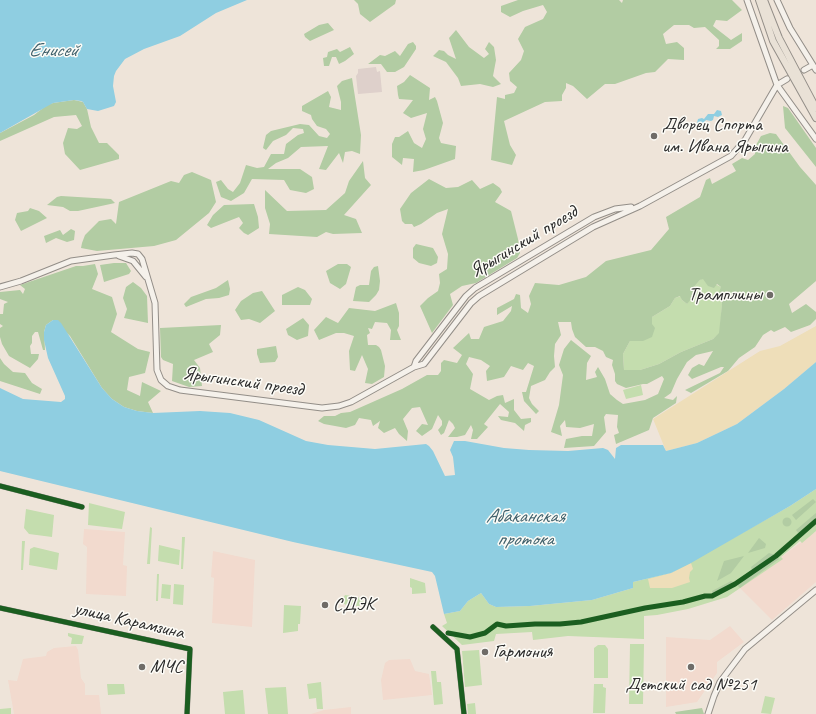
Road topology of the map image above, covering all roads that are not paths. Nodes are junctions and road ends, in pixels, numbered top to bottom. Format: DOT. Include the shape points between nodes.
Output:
graph roads {
  1 [pos="747,0"];
  2 [pos="759,0"];
  3 [pos="764,0"];
  4 [pos="777,0"];
  5 [pos="813,65"];
  6 [pos="804,70"];
  7 [pos="816,70"];
  8 [pos="787,79"];
  9 [pos="777,85"];
  10 [pos="816,108"];
  11 [pos="816,118"];
  12 [pos="816,139"];
  13 [pos="636,207"];
  14 [pos="594,217"];
  15 [pos="598,224"];
  16 [pos="114,254"];
  17 [pos="149,281"];
  18 [pos="0,287"];
  19 [pos="414,367"];
  20 [pos="0,486"];
  21 [pos="82,507"];
  22 [pos="816,590"];
  23 [pos="0,608"];
  24 [pos="433,627"];
  25 [pos="187,714"];
  26 [pos="464,714"];
  27 [pos="708,714"];
  1 -- 9 [label="main road"];
  2 -- 11 [label="highway" via="773,41"];
  3 -- 10 [label="highway" via="779,38"];
  4 -- 5 [label="main road" via="790,28"];
  5 -- 6 [label="main road"];
  5 -- 7 [label="main road"];
  8 -- 9 [label="main road"];
  9 -- 12 [label="main road"];
  9 -- 13 [label="main road, Ярыгинский проезд" via="745,140 731,156"];
  13 -- 14 [label="main road, Ярыгинский проезд" via="615,209"];
  13 -- 15 [label="main road, Ярыгинский проезд"];
  14 -- 15 [label="main road"];
  14 -- 19 [label="main road, Ярыгинский проезд" via="475,288 466,296"];
  15 -- 19 [label="main road, Ярыгинский проезд" via="479,296 424,364"];
  16 -- 17 [label="main road, Ярыгинский проезд" via="132,261"];
  16 -- 17 [label="main road, Ярыгинский проезд" via="138,254"];
  16 -- 18 [label="main road, Ярыгинский проезд" via="71,261"];
  17 -- 19 [label="main road, Ярыгинский проезд" via="155,303 157,370 161,380 168,386 180,390 322,408 350,402"];
  20 -- 21 [label="street"];
  22 -- 27 [label="main road" via="745,649 720,682"];
  23 -- 25 [label="street, улица Карамзина" via="190,649"];
  24 -- 26 [label="street" via="457,648"];
}
